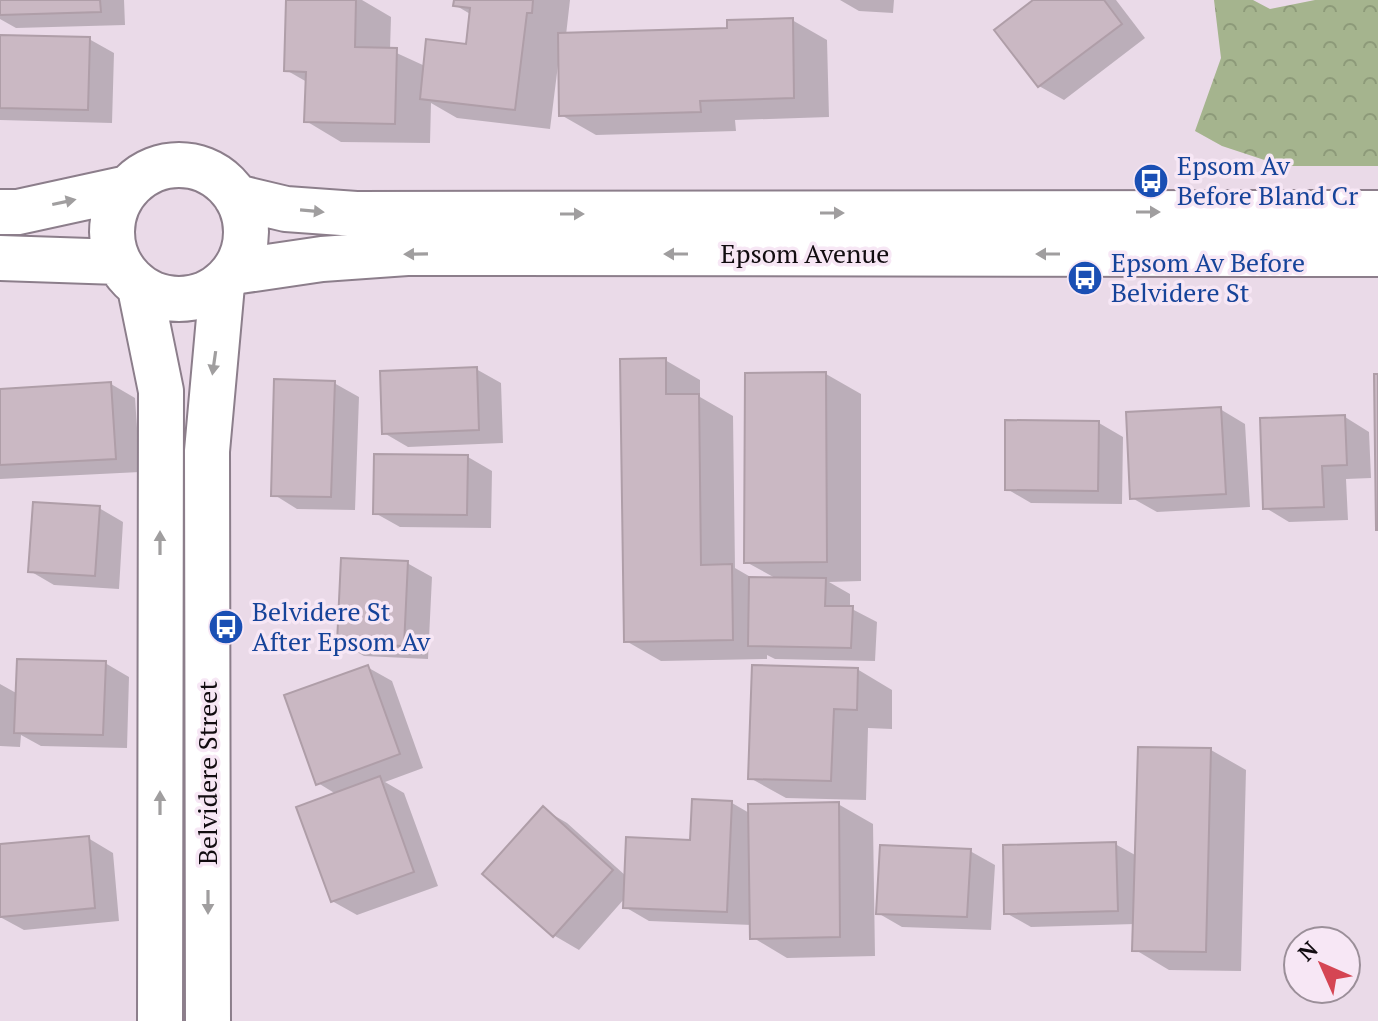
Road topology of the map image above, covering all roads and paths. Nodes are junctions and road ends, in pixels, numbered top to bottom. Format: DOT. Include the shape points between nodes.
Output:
graph roads {
  1 [pos="128,188"];
  2 [pos="236,197"];
  3 [pos="0,212"];
  4 [pos="1378,213"];
  5 [pos="1378,254"];
  6 [pos="0,258"];
  7 [pos="129,275"];
  8 [pos="228,279"];
  9 [pos="160,1021"];
  10 [pos="208,1021"];
  1 -- 2 [label="street" via="164,167 185,166 206,170"];
  3 -- 1 [label="street, one-way"];
  1 -- 7 [label="street" via="113,222 112,243"];
  2 -- 4 [label="street, Epsom Avenue, one-way" via="286,209 356,214"];
  2 -- 8 [label="street" via="246,237"];
  5 -- 8 [label="street, Epsom Avenue, one-way" via="407,253 322,259"];
  6 -- 7 [label="street"];
  7 -- 8 [label="street" via="181,299"];
  9 -- 7 [label="street, Belvidere Street, one-way" via="161,391"];
  8 -- 10 [label="street, Belvidere Street, one-way" via="207,451"];
}
